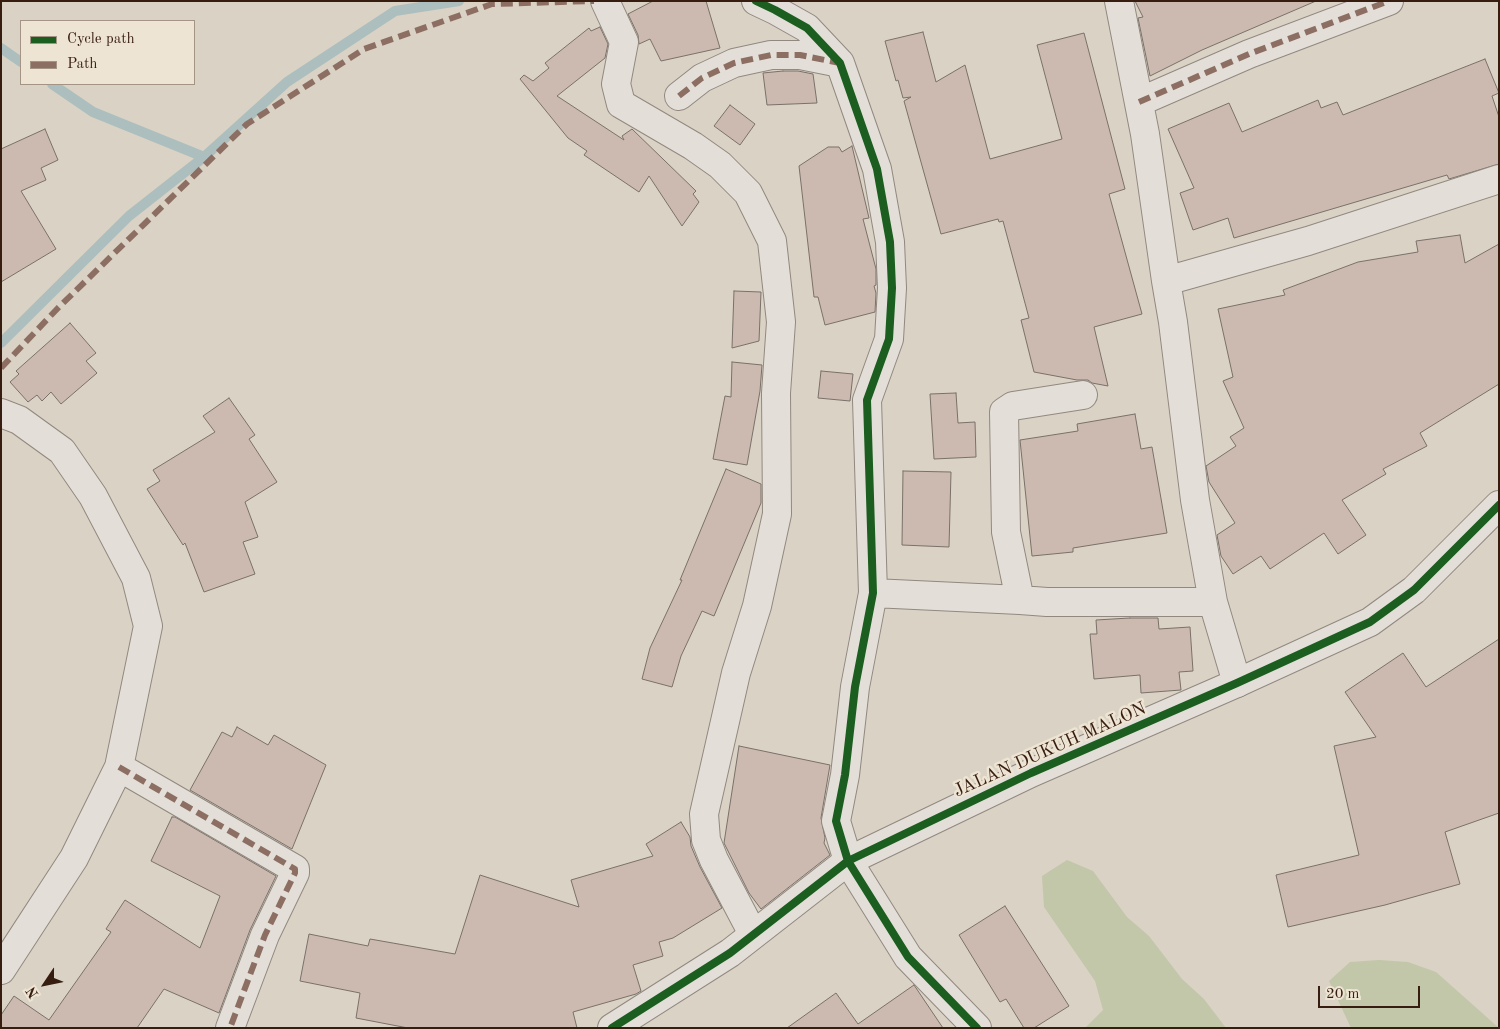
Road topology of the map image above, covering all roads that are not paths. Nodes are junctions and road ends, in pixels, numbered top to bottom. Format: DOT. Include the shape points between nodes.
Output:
graph roads {
  1 [pos="605,1"];
  2 [pos="756,1"];
  3 [pos="1120,1"];
  4 [pos="1389,1"];
  5 [pos="840,63"];
  6 [pos="678,96"];
  7 [pos="1139,102"];
  8 [pos="1499,179"];
  9 [pos="1166,281"];
  10 [pos="1084,395"];
  11 [pos="1,413"];
  12 [pos="1499,505"];
  13 [pos="873,593"];
  14 [pos="1020,600"];
  15 [pos="1213,602"];
  16 [pos="1237,683"];
  17 [pos="119,767"];
  18 [pos="848,860"];
  19 [pos="753,934"];
  20 [pos="1,970"];
  21 [pos="230,1028"];
  22 [pos="612,1028"];
  23 [pos="976,1028"];
  1 -- 19 [label="street" via="624,42 616,84 621,104 720,165 748,193 772,241 781,322 776,393 777,514 704,814 706,840 714,860"];
  2 -- 5 [label="street" via="807,28"];
  3 -- 7 [label="street"];
  4 -- 7 [label="street" via="1249,54"];
  5 -- 6 [label="street" via="800,55 771,55 734,63 702,78"];
  5 -- 13 [label="street" via="878,169 890,242 889,339 867,400"];
  7 -- 9 [label="street"];
  8 -- 9 [label="street" via="1308,241"];
  9 -- 15 [label="street" via="1195,500"];
  10 -- 14 [label="street" via="1013,406 1004,412 1006,532"];
  11 -- 17 [label="street" via="19,420 62,451 93,496 136,578 148,626"];
  12 -- 16 [label="street, JALAN DUKUH MALON" via="1414,590 1370,622"];
  13 -- 14 [label="street"];
  13 -- 18 [label="street" via="855,687 836,821"];
  14 -- 15 [label="street"];
  15 -- 16 [label="street"];
  16 -- 18 [label="street, JALAN DUKUH MALON" via="1032,773"];
  17 -- 20 [label="street" via="74,858"];
  17 -- 21 [label="street" via="295,869 265,934"];
  18 -- 19 [label="street, JALAN DUKUH MALON"];
  18 -- 23 [label="street" via="908,957"];
  19 -- 22 [label="street, JALAN DUKUH MALON" via="730,953"];
}
